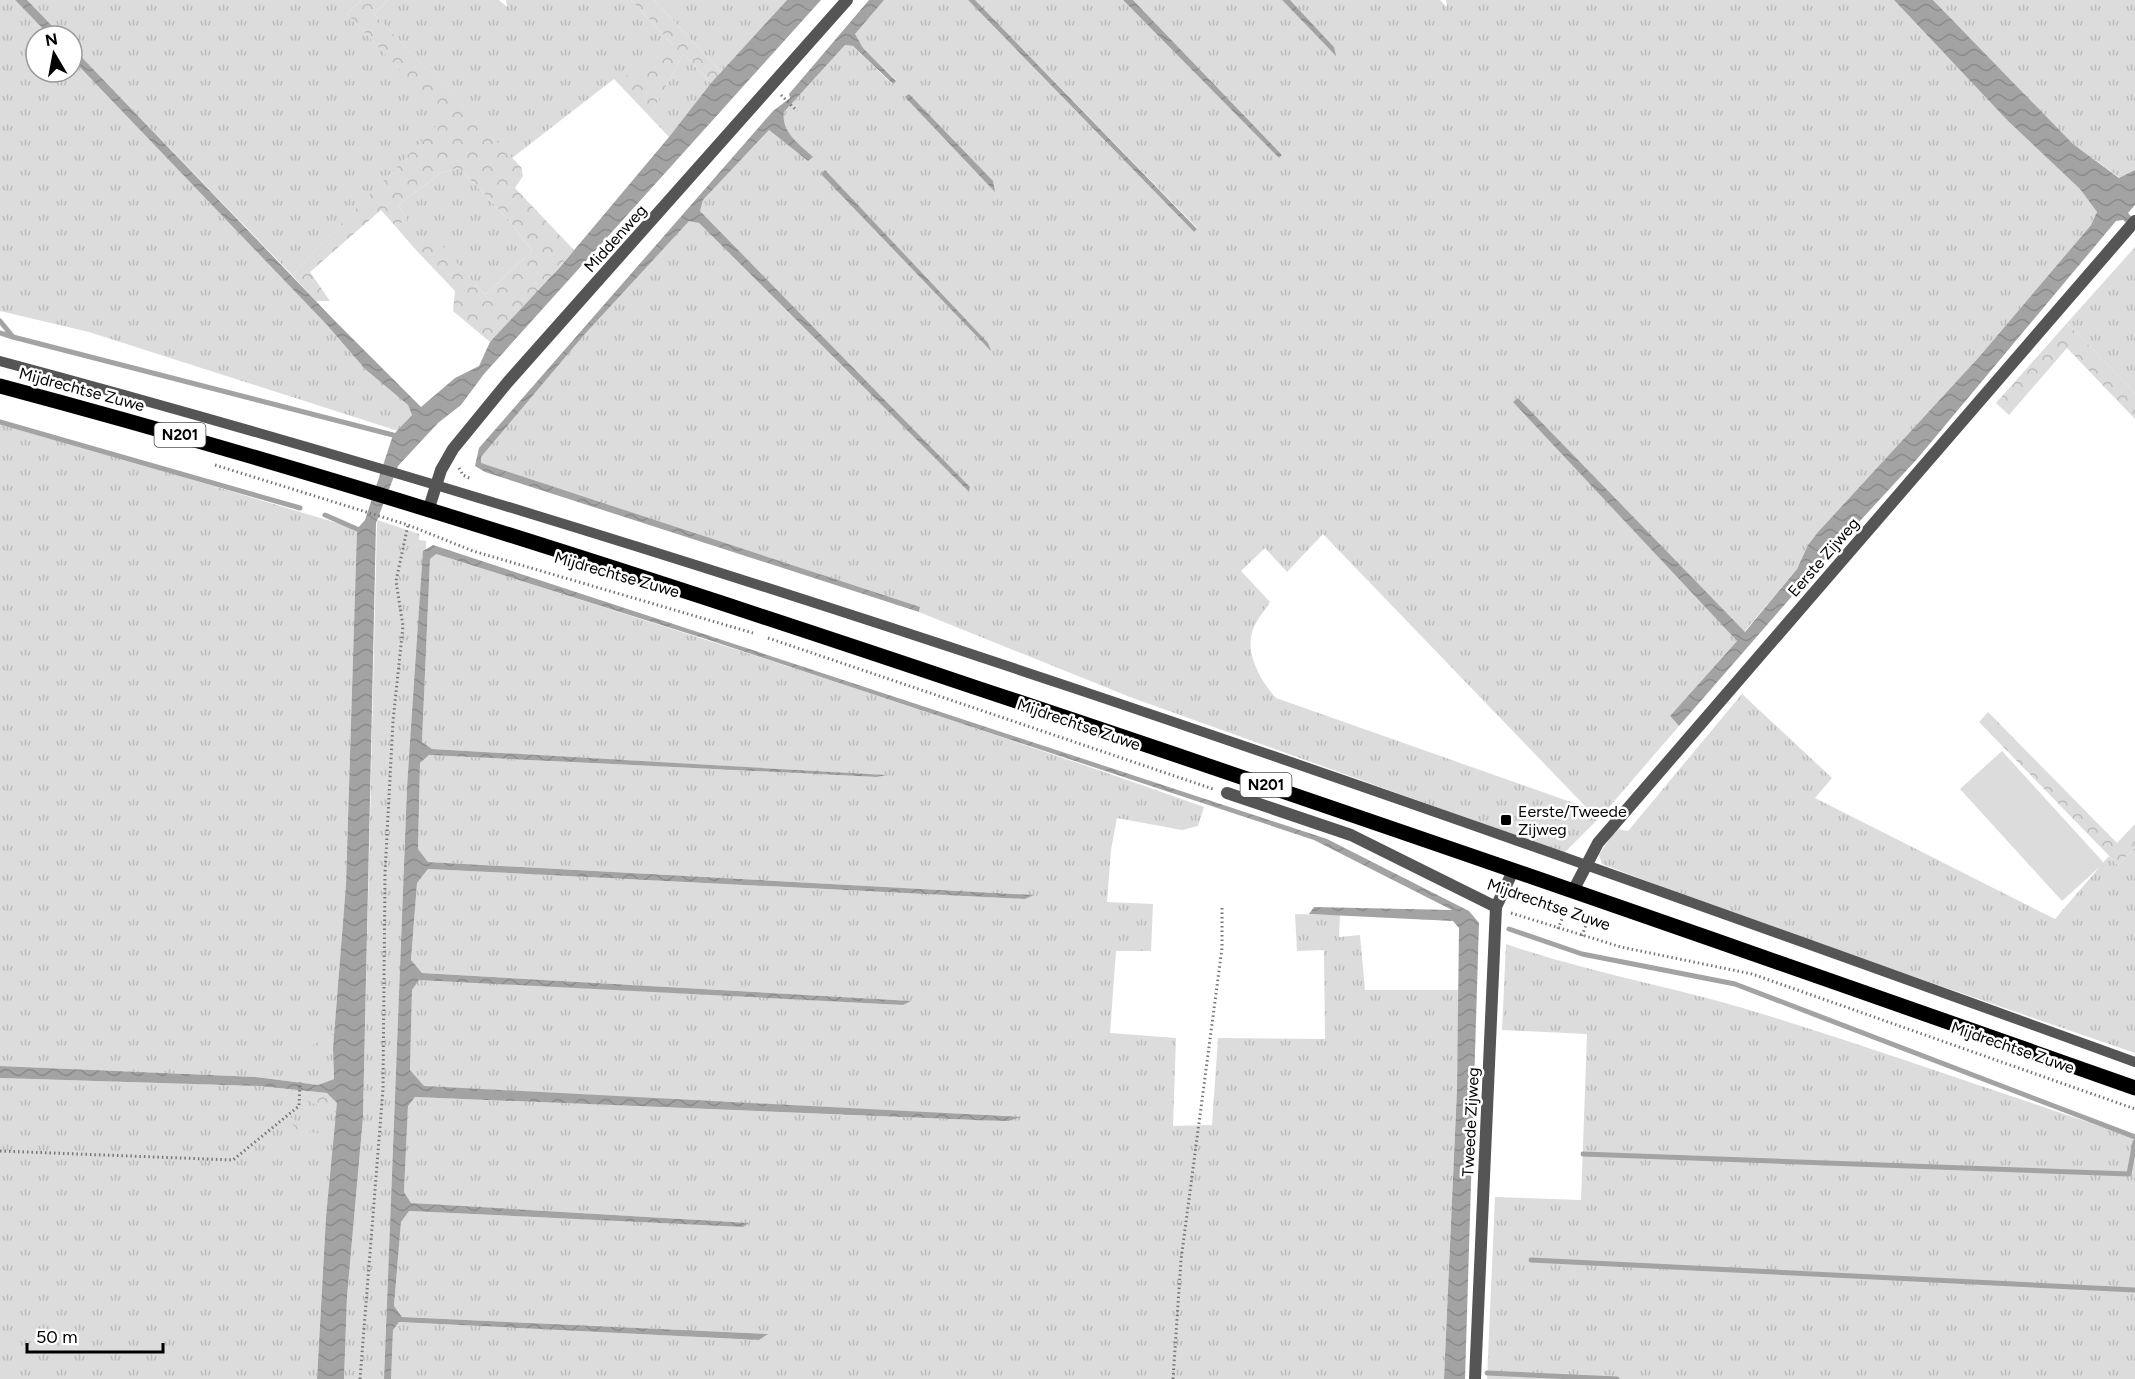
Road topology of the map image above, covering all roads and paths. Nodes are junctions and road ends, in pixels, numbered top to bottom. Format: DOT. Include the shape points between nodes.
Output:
graph roads {
  1 [pos="847,0"];
  2 [pos="778,92"];
  3 [pos="797,111"];
  4 [pos="2132,225"];
  5 [pos="0,361"];
  6 [pos="0,386"];
  7 [pos="213,465"];
  8 [pos="436,485"];
  9 [pos="428,511"];
  10 [pos="408,525"];
  11 [pos="753,633"];
  12 [pos="765,637"];
  13 [pos="1227,793"];
  14 [pos="1584,865"];
  15 [pos="1513,871"];
  16 [pos="1573,891"];
  17 [pos="1222,905"];
  18 [pos="1496,907"];
  19 [pos="1587,922"];
  20 [pos="1558,929"];
  21 [pos="1582,936"];
  22 [pos="2135,1062"];
  23 [pos="300,1082"];
  24 [pos="2135,1088"];
  25 [pos="2135,1109"];
  26 [pos="0,1150"];
  27 [pos="360,1379"];
  28 [pos="1173,1379"];
  29 [pos="1475,1379"];
  1 -- 8 [label="street, Middenweg" via="507,382 453,449"];
  2 -- 3 [label="path"];
  4 -- 14 [label="street, Eerste Zijweg" via="1598,843"];
  5 -- 8 [label="lane, Mijdrechtse Zuwe"];
  6 -- 9 [label="main road, Mijdrechtse Zuwe / N201" via="152,426"];
  7 -- 10 [label="path, Mijdrechtse Zuwe"];
  8 -- 9 [label="street, Middenweg"];
  8 -- 14 [label="lane, Mijdrechtse Zuwe" via="914,634"];
  9 -- 15 [label="main road, Mijdrechtse Zuwe / N201" via="831,639"];
  10 -- 11 [label="path, Mijdrechtse Zuwe" via="473,551"];
  10 -- 27 [label="path" via="396,581 403,626 393,721 385,873 383,1089"];
  12 -- 13 [label="path, Mijdrechtse Zuwe"];
  13 -- 18 [label="street, Mijdrechtse Zuwe" via="1351,835"];
  14 -- 16 [label="street, Eerste Zijweg"];
  14 -- 22 [label="lane, Mijdrechtse Zuwe"];
  15 -- 16 [label="main road, Mijdrechtse Zuwe / N201"];
  15 -- 18 [label="street, Tweede Zijweg"];
  16 -- 20 [label="path"];
  16 -- 24 [label="main road, Mijdrechtse Zuwe / N201"];
  17 -- 28 [label="path" via="1222,948 1181,1260"];
  18 -- 20 [label="path, Mijdrechtse Zuwe"];
  18 -- 29 [label="street, Tweede Zijweg"];
  19 -- 21 [label="path"];
  20 -- 21 [label="path, Mijdrechtse Zuwe"];
  21 -- 25 [label="path, Mijdrechtse Zuwe" via="1752,974"];
  23 -- 26 [label="path" via="299,1106 233,1160"];
}
